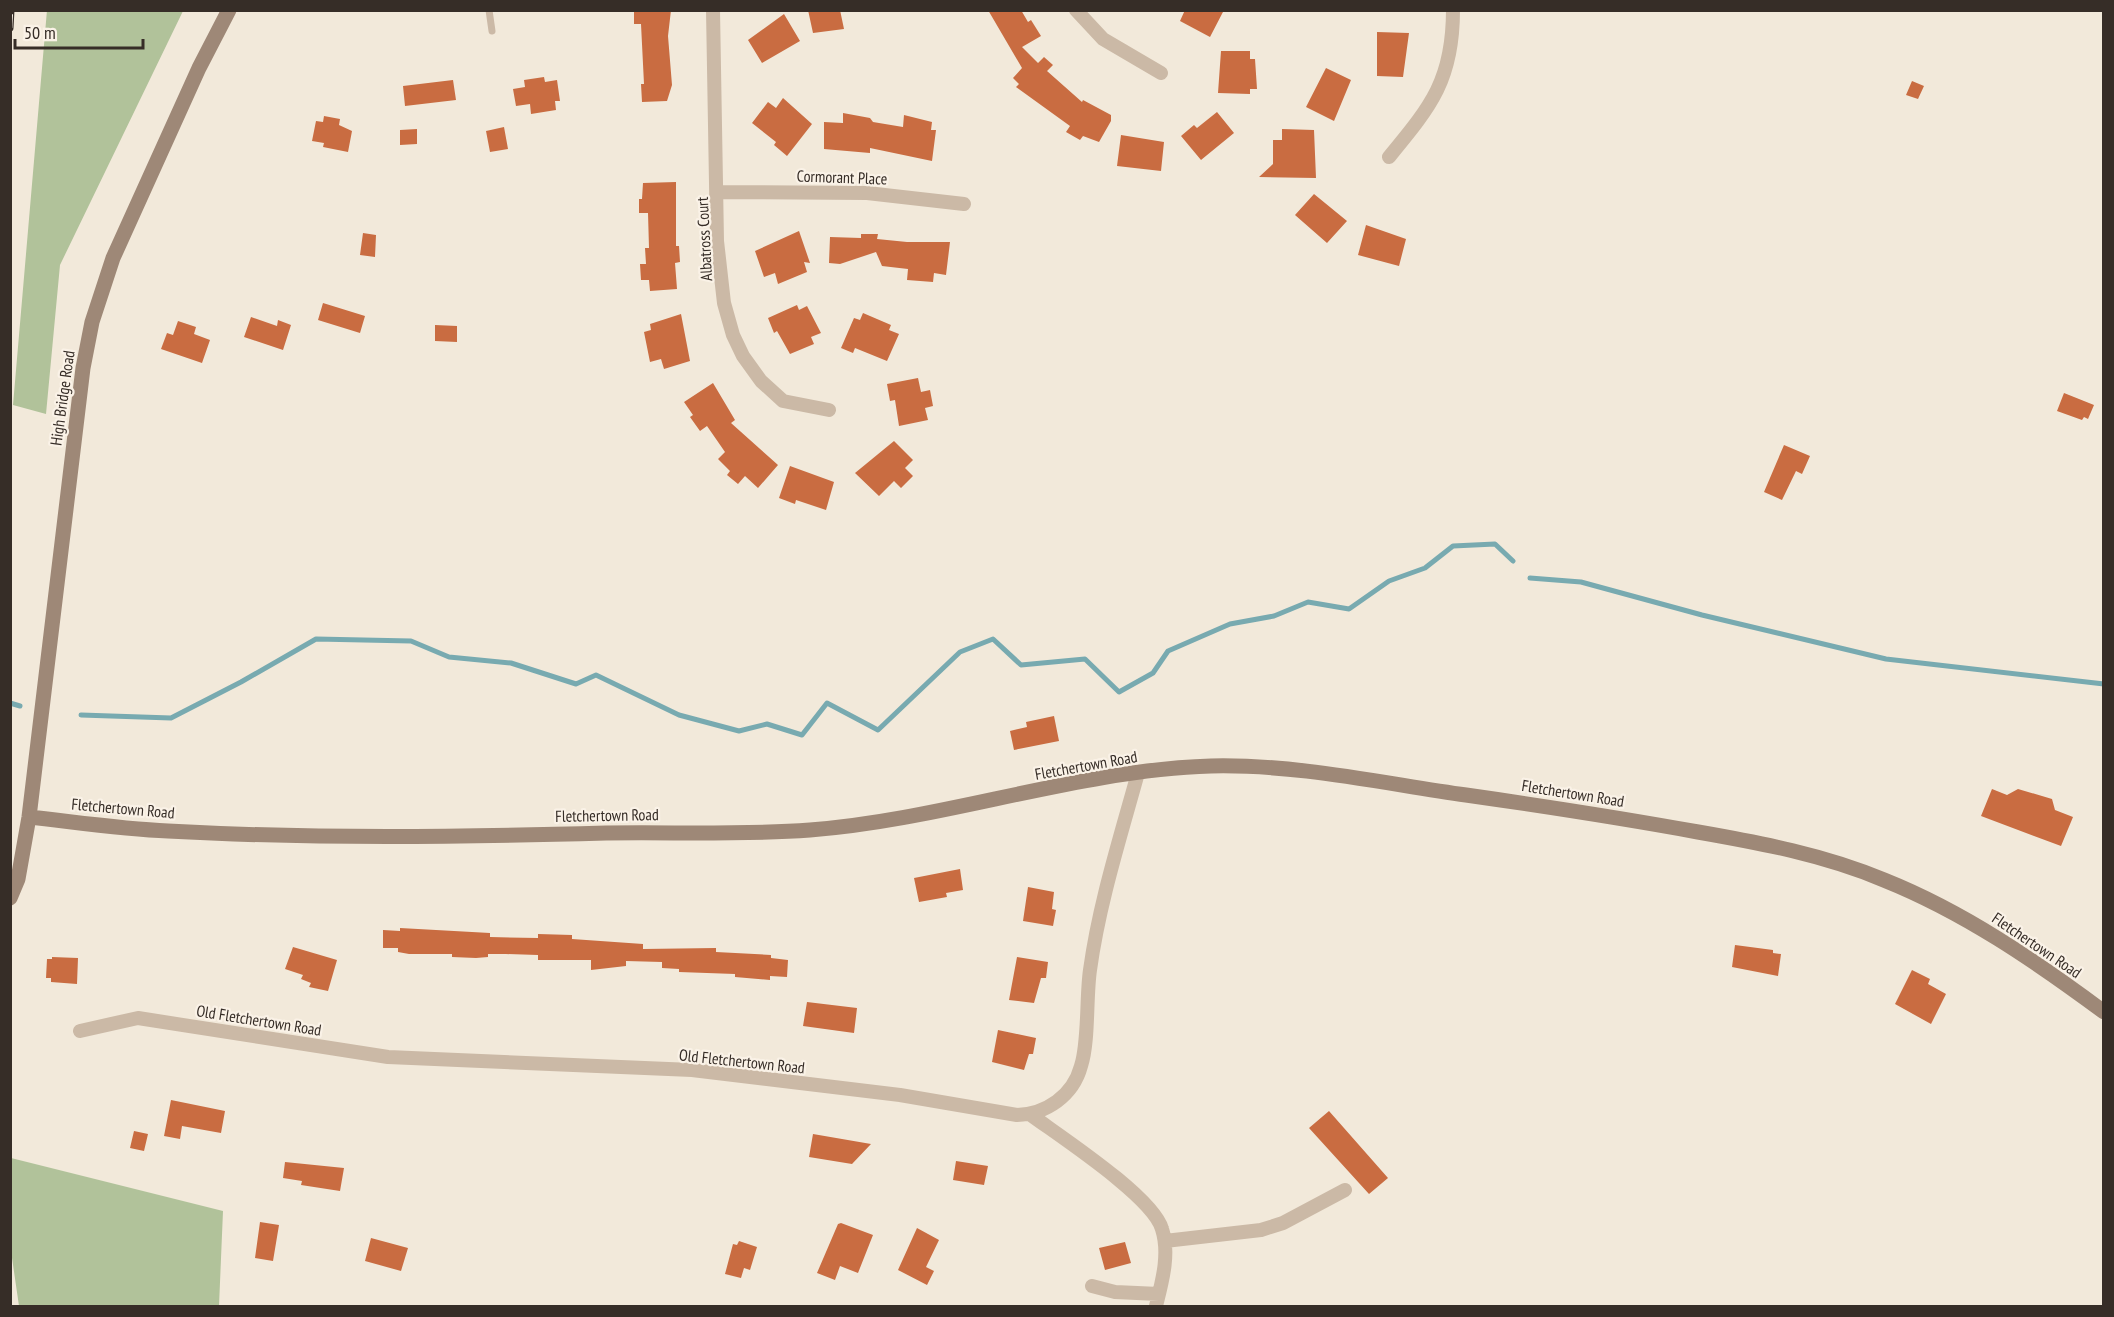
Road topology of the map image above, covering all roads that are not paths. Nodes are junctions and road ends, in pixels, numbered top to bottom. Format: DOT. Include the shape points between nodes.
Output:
graph roads {
  1 [pos="229,10"];
  2 [pos="489,10"];
  3 [pos="713,10"];
  4 [pos="1076,10"];
  5 [pos="1453,10"];
  6 [pos="492,31"];
  7 [pos="1161,73"];
  8 [pos="1389,157"];
  9 [pos="718,192"];
  10 [pos="964,204"];
  11 [pos="829,410"];
  12 [pos="1138,773"];
  13 [pos="29,817"];
  14 [pos="10,898"];
  15 [pos="2103,1012"];
  16 [pos="80,1031"];
  17 [pos="1031,1115"];
  18 [pos="1345,1190"];
  19 [pos="1165,1241"];
  20 [pos="1092,1286"];
  21 [pos="1158,1300"];
  1 -- 13 [label="street, High Bridge Road" via="113,258 92,322 83,368"];
  2 -- 6 [label="lane"];
  3 -- 9 [label="street, Albatross Court"];
  4 -- 7 [label="street" via="1103,39"];
  5 -- 8 [label="street" via="1453,37 1441,85 1427,112"];
  9 -- 10 [label="street, Cormorant Place" via="867,193"];
  9 -- 11 [label="street, Albatross Court" via="717,241 724,303 743,356 761,381 783,401"];
  12 -- 13 [label="street, Fletchertown Road" via="927,812 817,829 761,832 443,837 246,834 162,831"];
  12 -- 15 [label="street, Fletchertown Road" via="1208,766 1284,767 1654,824 1777,847 1841,864 1937,903 2015,950"];
  12 -- 17 [label="street" via="1090,969 1081,1067 1060,1101"];
  13 -- 14 [label="street, High Bridge Road" via="18,879"];
  16 -- 17 [label="street, Old Fletchertown Road" via="138,1018 388,1057 692,1070"];
  17 -- 19 [label="street" via="1151,1209"];
  18 -- 19 [label="street" via="1302,1215 1261,1230"];
  19 -- 21 [label="street"];
  20 -- 21 [label="street"];
}
